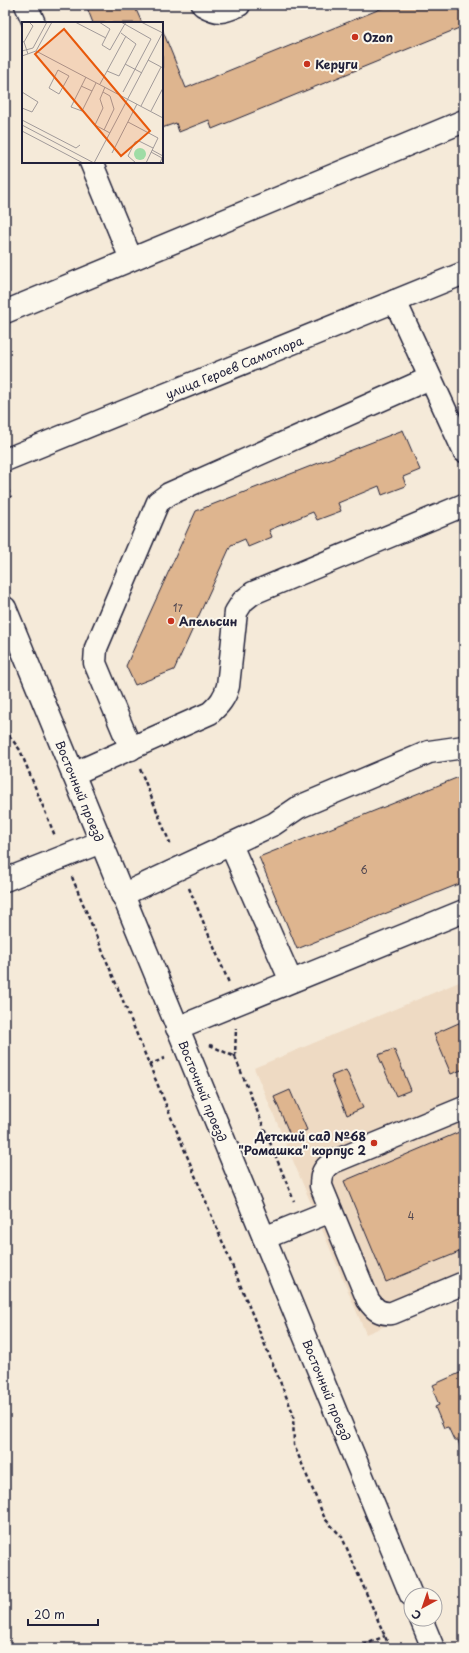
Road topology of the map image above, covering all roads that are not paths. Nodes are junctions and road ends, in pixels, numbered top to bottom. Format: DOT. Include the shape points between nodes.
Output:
graph roads {
  1 [pos="26,5"];
  2 [pos="203,5"];
  3 [pos="239,5"];
  4 [pos="34,22"];
  5 [pos="464,121"];
  6 [pos="91,163"];
  7 [pos="131,259"];
  8 [pos="464,273"];
  9 [pos="395,301"];
  10 [pos="5,312"];
  11 [pos="430,378"];
  12 [pos="464,451"];
  13 [pos="5,460"];
  14 [pos="464,505"];
  15 [pos="5,608"];
  16 [pos="464,747"];
  17 [pos="131,749"];
  18 [pos="73,774"];
  19 [pos="101,842"];
  20 [pos="231,844"];
  21 [pos="5,880"];
  22 [pos="122,895"];
  23 [pos="464,912"];
  24 [pos="291,981"];
  25 [pos="177,1028"];
  26 [pos="464,1108"];
  27 [pos="331,1211"];
  28 [pos="264,1238"];
  29 [pos="464,1283"];
  30 [pos="408,1587"];
  31 [pos="424,1627"];
  32 [pos="433,1648"];
  1 -- 4 [label="street"];
  2 -- 3 [label="street" via="214,11 223,12"];
  5 -- 7 [label="street"];
  6 -- 7 [label="street"];
  7 -- 10 [label="street"];
  8 -- 9 [label="street, улица Героев Самотлора"];
  9 -- 11 [label="street"];
  9 -- 13 [label="street, улица Героев Самотлора"];
  11 -- 12 [label="street"];
  11 -- 17 [label="street" via="169,494 158,502 96,648 95,663"];
  14 -- 17 [label="street" via="253,593 243,601 236,612 228,686 220,704 210,713"];
  15 -- 18 [label="street, Восточный проезд"];
  16 -- 20 [label="street" via="429,752 299,807 274,824"];
  17 -- 18 [label="street"];
  18 -- 19 [label="street, Восточный проезд"];
  19 -- 21 [label="street"];
  19 -- 22 [label="street, Восточный проезд"];
  20 -- 22 [label="street"];
  20 -- 24 [label="street"];
  22 -- 25 [label="street, Восточный проезд"];
  23 -- 24 [label="street"];
  24 -- 25 [label="street"];
  25 -- 28 [label="street, Восточный проезд"];
  26 -- 27 [label="street" via="332,1162 321,1176 321,1186"];
  27 -- 28 [label="street"];
  27 -- 29 [label="street" via="374,1309 384,1314 392,1313"];
  28 -- 30 [label="street, Восточный проезд"];
  31 -- 32 [label="street"];
}
